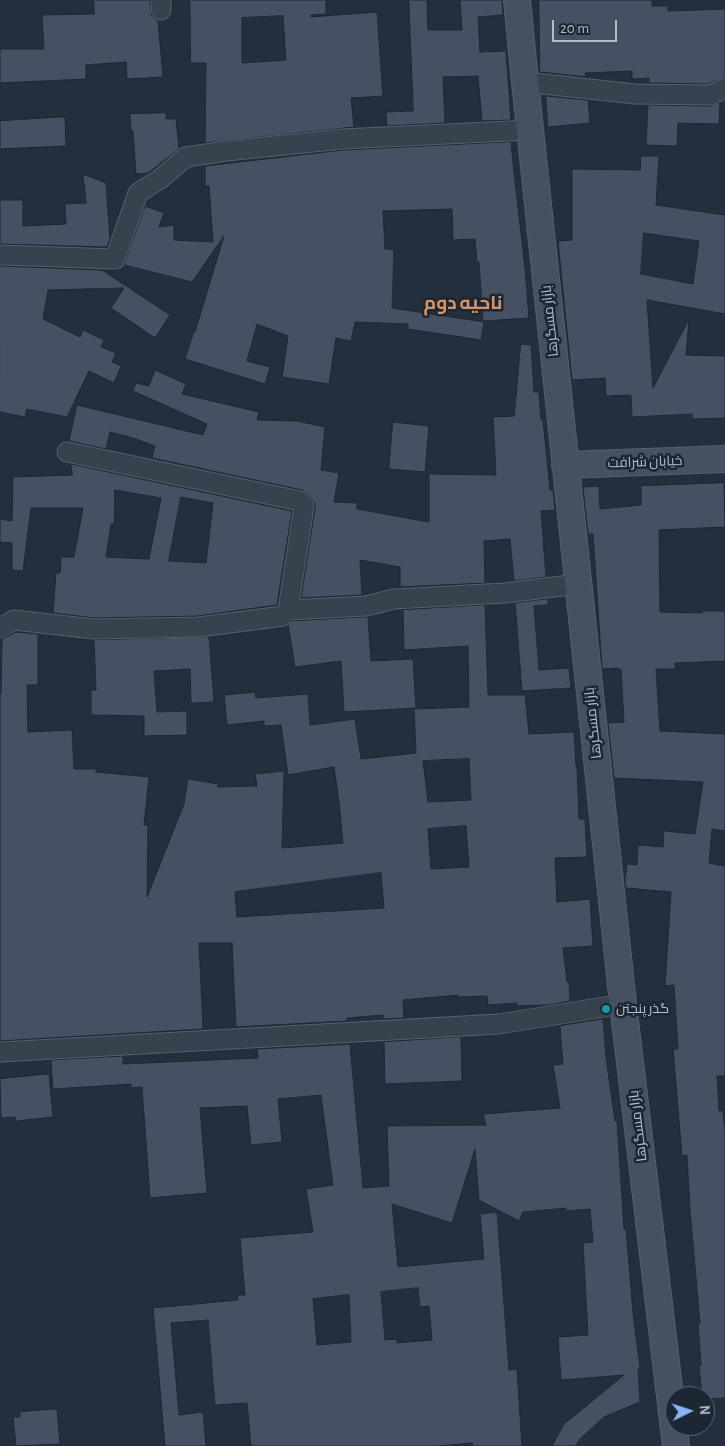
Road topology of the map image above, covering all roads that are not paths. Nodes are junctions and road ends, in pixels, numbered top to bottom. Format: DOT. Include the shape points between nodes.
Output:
graph roads {
  1 [pos="517,0"];
  2 [pos="524,82"];
  3 [pos="725,88"];
  4 [pos="530,130"];
  5 [pos="0,255"];
  6 [pos="67,452"];
  7 [pos="725,459"];
  8 [pos="565,465"];
  9 [pos="578,584"];
  10 [pos="288,610"];
  11 [pos="0,628"];
  12 [pos="623,1004"];
  13 [pos="0,1052"];
  14 [pos="676,1446"];
  1 -- 2 [label="street, بازار مسگرها"];
  2 -- 3 [label="street" via="635,94 711,95"];
  2 -- 4 [label="street, بازار مسگرها"];
  4 -- 5 [label="street" via="342,139 186,157 138,193 115,259"];
  4 -- 8 [label="street, بازار مسگرها"];
  6 -- 10 [label="street" via="300,501 304,506"];
  7 -- 8 [label="street, خیابان شرافت"];
  8 -- 9 [label="street, بازار مسگرها"];
  9 -- 10 [label="street" via="394,598 366,606"];
  9 -- 12 [label="street, بازار مسگرها"];
  10 -- 11 [label="street" via="283,616 199,626 94,629 14,620"];
  12 -- 13 [label="street" via="499,1024"];
  12 -- 14 [label="street, بازار مسگرها"];
}
